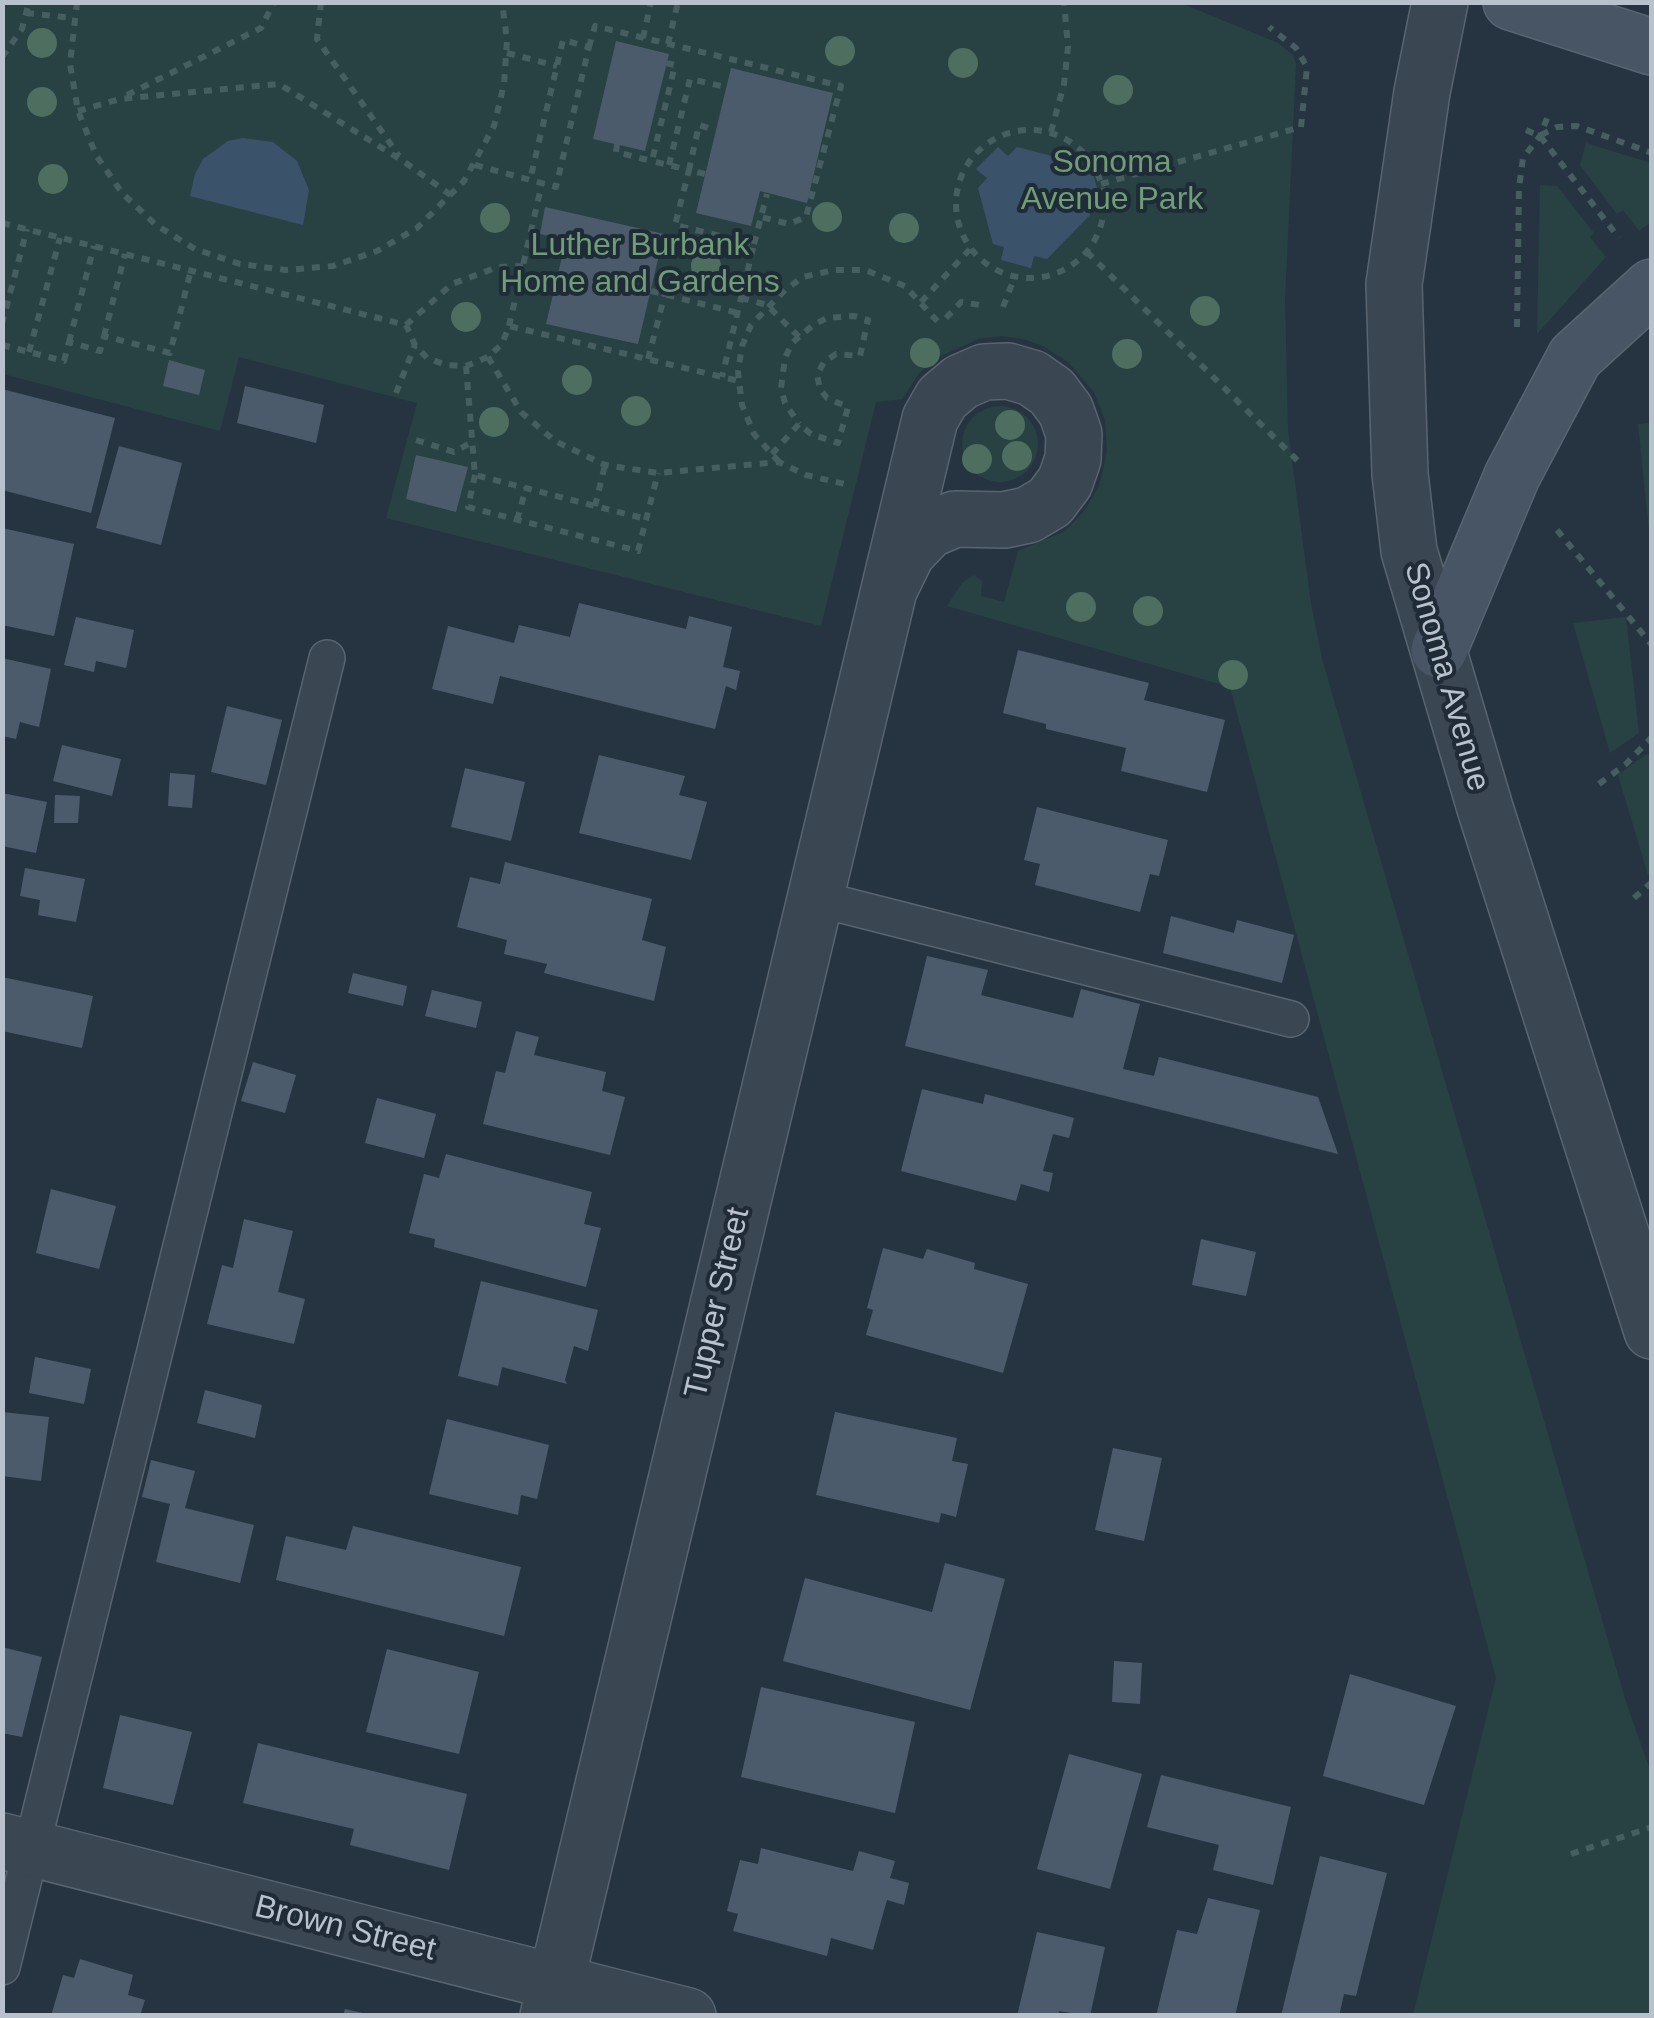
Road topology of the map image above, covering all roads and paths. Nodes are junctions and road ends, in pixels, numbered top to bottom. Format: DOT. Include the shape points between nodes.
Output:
graph roads {
  1 [pos="29,2"];
  2 [pos="77,2"];
  3 [pos="274,2"];
  4 [pos="320,2"];
  5 [pos="502,2"];
  6 [pos="651,2"];
  7 [pos="678,2"];
  8 [pos="1064,2"];
  9 [pos="1440,2"];
  10 [pos="1511,2"];
  11 [pos="26,14"];
  12 [pos="73,18"];
  13 [pos="1270,27"];
  14 [pos="643,38"];
  15 [pos="668,44"];
  16 [pos="1652,46"];
  17 [pos="589,47"];
  18 [pos="506,53"];
  19 [pos="2,57"];
  20 [pos="666,63"];
  21 [pos="557,66"];
  22 [pos="726,87"];
  23 [pos="120,99"];
  24 [pos="78,111"];
  25 [pos="1548,116"];
  26 [pos="715,130"];
  27 [pos="1526,130"];
  28 [pos="1050,132"];
  29 [pos="1540,136"];
  30 [pos="617,144"];
  31 [pos="1652,153"];
  32 [pos="403,161"];
  33 [pos="652,161"];
  34 [pos="475,165"];
  35 [pos="669,165"];
  36 [pos="689,170"];
  37 [pos="705,174"];
  38 [pos="530,180"];
  39 [pos="542,183"];
  40 [pos="1101,184"];
  41 [pos="767,194"];
  42 [pos="452,196"];
  43 [pos="760,218"];
  44 [pos="2,223"];
  45 [pos="27,229"];
  46 [pos="60,238"];
  47 [pos="754,244"];
  48 [pos="94,246"];
  49 [pos="971,248"];
  50 [pos="1087,252"];
  51 [pos="126,254"];
  52 [pos="1637,265"];
  53 [pos="523,266"];
  54 [pos="191,270"];
  55 [pos="1015,276"];
  56 [pos="650,291"];
  57 [pos="665,294"];
  58 [pos="741,298"];
  59 [pos="921,302"];
  60 [pos="767,305"];
  61 [pos="738,313"];
  62 [pos="2,324"];
  63 [pos="406,325"];
  64 [pos="510,326"];
  65 [pos="1517,334"];
  66 [pos="104,336"];
  67 [pos="798,336"];
  68 [pos="68,342"];
  69 [pos="2,345"];
  70 [pos="415,346"];
  71 [pos="29,352"];
  72 [pos="488,357"];
  73 [pos="648,360"];
  74 [pos="466,366"];
  75 [pos="722,376"];
  76 [pos="738,381"];
  77 [pos="396,393"];
  78 [pos="799,424"];
  79 [pos="416,440"];
  80 [pos="472,442"];
  81 [pos="772,454"];
  82 [pos="779,462"];
  83 [pos="1300,463"];
  84 [pos="604,465"];
  85 [pos="658,473"];
  86 [pos="476,475"];
  87 [pos="856,487"];
  88 [pos="526,488"];
  89 [pos="595,506"];
  90 [pos="646,519"];
  91 [pos="517,520"];
  92 [pos="1552,525"];
  93 [pos="888,590"];
  94 [pos="1652,645"];
  95 [pos="1440,650"];
  96 [pos="327,658"];
  97 [pos="1652,737"];
  98 [pos="1599,784"];
  99 [pos="1652,882"];
  100 [pos="815,898"];
  101 [pos="1634,898"];
  102 [pos="1291,1019"];
  103 [pos="1652,1330"];
  104 [pos="1652,1827"];
  105 [pos="17,1845"];
  106 [pos="1571,1854"];
  107 [pos="2,1967"];
  108 [pos="552,1999"];
  109 [pos="688,2016"];
  1 -- 11 [label="path"];
  2 -- 12 [label="path"];
  3 -- 23 [label="path" via="261,28"];
  4 -- 32 [label="path" via="318,39"];
  5 -- 18 [label="path"];
  6 -- 14 [label="path"];
  7 -- 15 [label="path"];
  8 -- 28 [label="path" via="1068,48"];
  9 -- 95 [label="street, Sonoma Avenue" via="1394,284 1408,551"];
  10 -- 16 [label="main road"];
  11 -- 12 [label="path"];
  11 -- 19 [label="path"];
  12 -- 24 [label="path" via="70,64"];
  13 -- 40 [label="path" via="1307,67 1301,127"];
  14 -- 15 [label="path"];
  14 -- 17 [label="path" via="594,26"];
  15 -- 43 [label="path" via="840,86 806,217 790,224"];
  17 -- 21 [label="path" via="563,40"];
  17 -- 39 [label="path" via="556,187"];
  18 -- 21 [label="path"];
  18 -- 34 [label="path" via="494,126"];
  20 -- 33 [label="path" via="675,65"];
  21 -- 38 [label="path"];
  22 -- 35 [label="path" via="690,78"];
  23 -- 24 [label="path"];
  23 -- 32 [label="path" via="279,84"];
  24 -- 42 [label="path" via="96,155 133,204 195,249 240,264 286,270 333,266 417,228"];
  25 -- 29 [label="path"];
  26 -- 36 [label="path" via="699,126"];
  27 -- 29 [label="path"];
  28 -- 40 [label="path" via="1080,150"];
  28 -- 49 [label="path" via="1021,130 997,138 963,172 958,221"];
  29 -- 31 [label="path" via="1577,126"];
  29 -- 52 [label="path"];
  29 -- 65 [label="path" via="1523,158 1519,188"];
  30 -- 33 [label="path" via="616,152"];
  32 -- 42 [label="path"];
  33 -- 35 [label="path"];
  34 -- 38 [label="path"];
  34 -- 42 [label="path"];
  35 -- 36 [label="path"];
  36 -- 37 [label="path"];
  36 -- 47 [label="path" via="675,225"];
  38 -- 39 [label="path"];
  39 -- 53 [label="path"];
  40 -- 50 [label="path" via="1101,226"];
  41 -- 43 [label="path"];
  43 -- 47 [label="path"];
  44 -- 45 [label="path"];
  45 -- 46 [label="path"];
  45 -- 62 [label="path"];
  46 -- 48 [label="path"];
  46 -- 71 [label="path"];
  47 -- 58 [label="path"];
  48 -- 51 [label="path"];
  48 -- 68 [label="path"];
  49 -- 55 [label="path"];
  49 -- 59 [label="path"];
  50 -- 55 [label="path" via="1063,271"];
  50 -- 83 [label="path"];
  51 -- 54 [label="path"];
  51 -- 66 [label="path"];
  52 -- 95 [label="main road" via="1574,357 1512,476"];
  53 -- 63 [label="path" via="498,267 452,284"];
  53 -- 64 [label="path"];
  54 -- 63 [label="path"];
  54 -- 66 [label="path" via="170,353"];
  55 -- 59 [label="path" via="1002,308 961,302 940,325"];
  56 -- 57 [label="path"];
  57 -- 61 [label="path"];
  57 -- 73 [label="path"];
  58 -- 60 [label="path"];
  58 -- 61 [label="path"];
  59 -- 60 [label="path" via="905,286 866,270 834,270 803,278"];
  60 -- 67 [label="path"];
  60 -- 76 [label="path" via="742,346"];
  61 -- 75 [label="path"];
  63 -- 70 [label="path"];
  64 -- 72 [label="path"];
  64 -- 73 [label="path"];
  66 -- 68 [label="path" via="100,351"];
  67 -- 78 [label="path" via="784,358 782,388"];
  67 -- 78 [label="path" via="827,318 868,320 860,356 836,354 818,375 827,398 848,407 838,443"];
  68 -- 71 [label="path" via="64,360"];
  69 -- 71 [label="path"];
  70 -- 74 [label="path" via="427,358"];
  70 -- 77 [label="path"];
  72 -- 74 [label="path"];
  72 -- 84 [label="path" via="522,412 555,441"];
  73 -- 75 [label="path"];
  74 -- 80 [label="path"];
  75 -- 76 [label="path"];
  76 -- 81 [label="path" via="754,434"];
  78 -- 81 [label="path"];
  79 -- 80 [label="path" via="454,452"];
  80 -- 86 [label="path"];
  81 -- 82 [label="path"];
  82 -- 85 [label="path"];
  82 -- 87 [label="path"];
  84 -- 85 [label="path"];
  84 -- 89 [label="path"];
  85 -- 90 [label="path"];
  86 -- 88 [label="path"];
  86 -- 91 [label="path" via="468,507"];
  88 -- 89 [label="path"];
  88 -- 91 [label="path"];
  89 -- 90 [label="path"];
  90 -- 91 [label="path" via="638,551"];
  92 -- 94 [label="path"];
  93 -- 100 [label="street, Tupper Street"];
  95 -- 103 [label="street, Sonoma Avenue"];
  96 -- 105 [label="lane"];
  97 -- 98 [label="path"];
  99 -- 101 [label="path"];
  100 -- 102 [label="lane"];
  100 -- 108 [label="street, Tupper Street"];
  104 -- 106 [label="path"];
  105 -- 107 [label="lane"];
  105 -- 108 [label="street, Brown Street"];
  108 -- 109 [label="street, Brown Street"];
}
